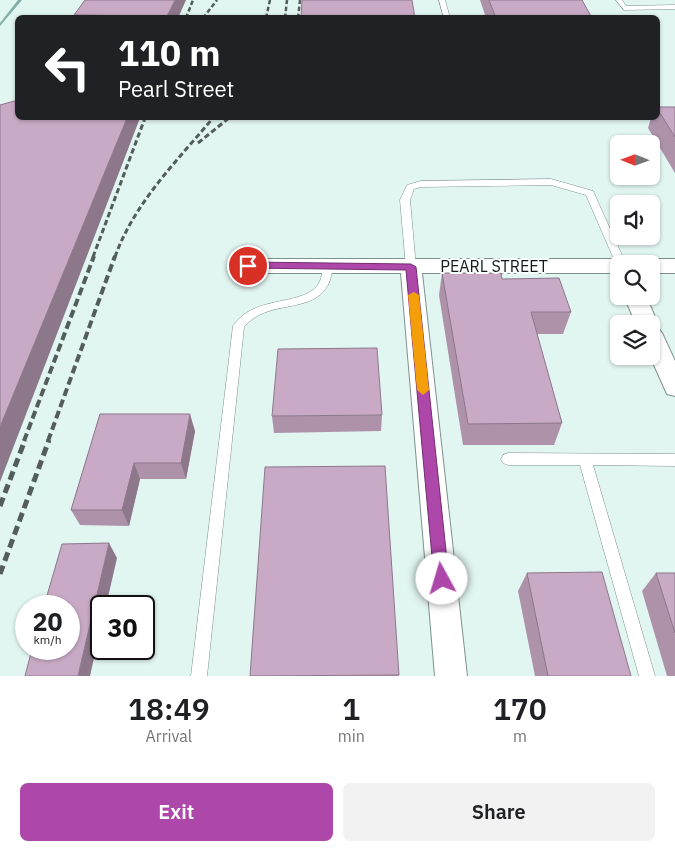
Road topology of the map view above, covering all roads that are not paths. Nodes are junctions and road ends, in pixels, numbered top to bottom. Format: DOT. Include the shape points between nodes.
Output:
graph roads {
  1 [pos="442,0"];
  2 [pos="618,0"];
  3 [pos="675,7"];
  4 [pos="446,15"];
  5 [pos="616,255"];
  6 [pos="610,265"];
  7 [pos="248,266"];
  8 [pos="328,266"];
  9 [pos="660,266"];
  10 [pos="675,266"];
  11 [pos="411,267"];
  12 [pos="660,353"];
  13 [pos="675,387"];
  14 [pos="508,459"];
  15 [pos="585,459"];
  16 [pos="675,460"];
  17 [pos="199,676"];
  18 [pos="452,676"];
  19 [pos="647,676"];
  1 -- 4 [label="lane"];
  2 -- 3 [label="lane" via="624,8"];
  5 -- 11 [label="lane" via="590,193 551,182 421,184 410,188 405,200"];
  6 -- 11 [label="street, PEARL STREET"];
  7 -- 8 [label="street, PEARL STREET"];
  8 -- 11 [label="street, PEARL STREET"];
  8 -- 17 [label="lane" via="324,284 315,294 258,309 245,316 239,326"];
  9 -- 10 [label="street"];
  11 -- 18 [label="street"];
  12 -- 13 [label="street"];
  14 -- 15 [label="lane"];
  15 -- 16 [label="lane"];
  15 -- 19 [label="lane"];
}
